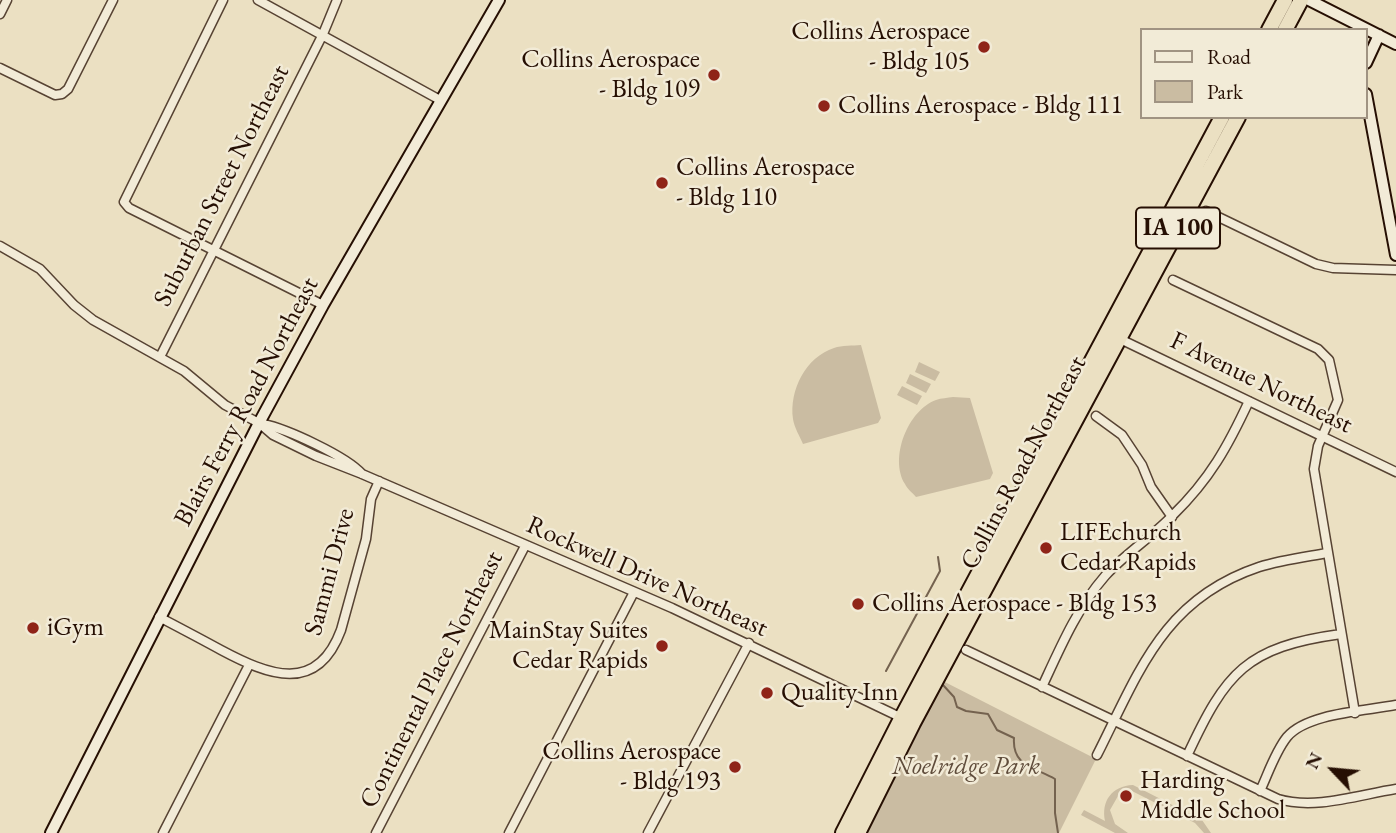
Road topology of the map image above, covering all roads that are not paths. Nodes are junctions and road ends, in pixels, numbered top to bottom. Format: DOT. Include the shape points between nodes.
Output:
graph roads {
  1 [pos="7,0"];
  2 [pos="113,0"];
  3 [pos="223,0"];
  4 [pos="258,0"];
  5 [pos="337,0"];
  6 [pos="499,0"];
  7 [pos="1285,0"];
  8 [pos="1301,0"];
  9 [pos="1309,0"];
  10 [pos="1326,9"];
  11 [pos="0,14"];
  12 [pos="1270,28"];
  13 [pos="1286,28"];
  14 [pos="1346,28"];
  15 [pos="1363,28"];
  16 [pos="1368,30"];
  17 [pos="323,34"];
  18 [pos="1379,36"];
  19 [pos="1396,44"];
  20 [pos="1368,59"];
  21 [pos="0,68"];
  22 [pos="440,100"];
  23 [pos="1368,105"];
  24 [pos="1221,119"];
  25 [pos="1237,119"];
  26 [pos="1206,211"];
  27 [pos="0,246"];
  28 [pos="214,251"];
  29 [pos="1396,255"];
  30 [pos="1396,270"];
  31 [pos="1173,279"];
  32 [pos="323,305"];
  33 [pos="1113,336"];
  34 [pos="160,357"];
  35 [pos="1250,401"];
  36 [pos="1096,416"];
  37 [pos="259,423"];
  38 [pos="1322,436"];
  39 [pos="1396,472"];
  40 [pos="379,481"];
  41 [pos="1172,517"];
  42 [pos="526,546"];
  43 [pos="1327,553"];
  44 [pos="634,592"];
  45 [pos="159,617"];
  46 [pos="1341,634"];
  47 [pos="749,643"];
  48 [pos="966,650"];
  49 [pos="249,665"];
  50 [pos="1042,687"];
  51 [pos="1396,705"];
  52 [pos="1355,713"];
  53 [pos="907,720"];
  54 [pos="1114,721"];
  55 [pos="1097,754"];
  56 [pos="1187,756"];
  57 [pos="1396,789"];
  58 [pos="1260,791"];
  59 [pos="51,833"];
  60 [pos="163,833"];
  61 [pos="376,833"];
  62 [pos="509,833"];
  63 [pos="648,833"];
  64 [pos="843,833"];
  65 [pos="858,833"];
  1 -- 11 [label="street"];
  2 -- 21 [label="street" via="62,94 55,95"];
  3 -- 28 [label="street" via="124,202"];
  4 -- 17 [label="street"];
  5 -- 17 [label="street, Suburban Street Northeast"];
  6 -- 22 [label="main road, Blairs Ferry Road Northeast"];
  7 -- 12 [label="highway"];
  8 -- 13 [label="highway"];
  9 -- 10 [label="main road"];
  10 -- 14 [label="main road"];
  10 -- 15 [label="main road"];
  16 -- 18 [label="main road"];
  17 -- 22 [label="street"];
  17 -- 28 [label="street, Suburban Street Northeast"];
  18 -- 19 [label="main road"];
  18 -- 20 [label="main road"];
  22 -- 32 [label="main road, Blairs Ferry Road Northeast"];
  23 -- 29 [label="main road"];
  24 -- 33 [label="highway, Collins Road Northeast / IA 100"];
  25 -- 33 [label="highway, Collins Road Northeast / IA 100"];
  26 -- 30 [label="street" via="1316,264"];
  27 -- 34 [label="street, Rockwell Drive Northeast" via="40,269 93,320"];
  28 -- 32 [label="street"];
  28 -- 34 [label="street, Suburban Street Northeast"];
  31 -- 38 [label="street" via="1325,354 1338,400"];
  32 -- 37 [label="main road, Blairs Ferry Road Northeast"];
  33 -- 35 [label="street, F Avenue Northeast"];
  33 -- 53 [label="highway, Collins Road Northeast / IA 100"];
  34 -- 37 [label="street, Rockwell Drive Northeast" via="225,405"];
  35 -- 38 [label="street, F Avenue Northeast"];
  35 -- 41 [label="street" via="1227,449"];
  36 -- 41 [label="street" via="1122,435"];
  37 -- 40 [label="street, Rockwell Drive Northeast" via="347,461"];
  37 -- 45 [label="main road, Blairs Ferry Road Northeast"];
  38 -- 39 [label="street, F Avenue Northeast"];
  38 -- 43 [label="street" via="1314,469"];
  40 -- 42 [label="street, Rockwell Drive Northeast"];
  40 -- 49 [label="street, Sammi Drive" via="336,644 304,671 276,674"];
  41 -- 50 [label="street" via="1125,555 1088,598"];
  42 -- 44 [label="street, Rockwell Drive Northeast"];
  42 -- 61 [label="street, Continental Place Northeast"];
  43 -- 46 [label="street"];
  43 -- 54 [label="street" via="1260,567 1198,600 1168,626 1146,657"];
  44 -- 47 [label="street, Rockwell Drive Northeast"];
  44 -- 62 [label="street"];
  45 -- 49 [label="street, Sammi Drive"];
  45 -- 59 [label="main road, Blairs Ferry Road Northeast"];
  46 -- 52 [label="street"];
  46 -- 56 [label="street" via="1284,645 1246,665 1220,691"];
  47 -- 53 [label="street, Rockwell Drive Northeast"];
  47 -- 63 [label="street"];
  48 -- 50 [label="street"];
  49 -- 60 [label="street"];
  50 -- 54 [label="street"];
  51 -- 52 [label="street"];
  52 -- 58 [label="street" via="1311,721 1293,731"];
  53 -- 64 [label="highway, Collins Road Northeast / IA 100"];
  53 -- 65 [label="highway, Collins Road Northeast / IA 100"];
  54 -- 55 [label="street"];
  54 -- 56 [label="street"];
  56 -- 58 [label="street"];
  57 -- 58 [label="street" via="1303,803"];
}
